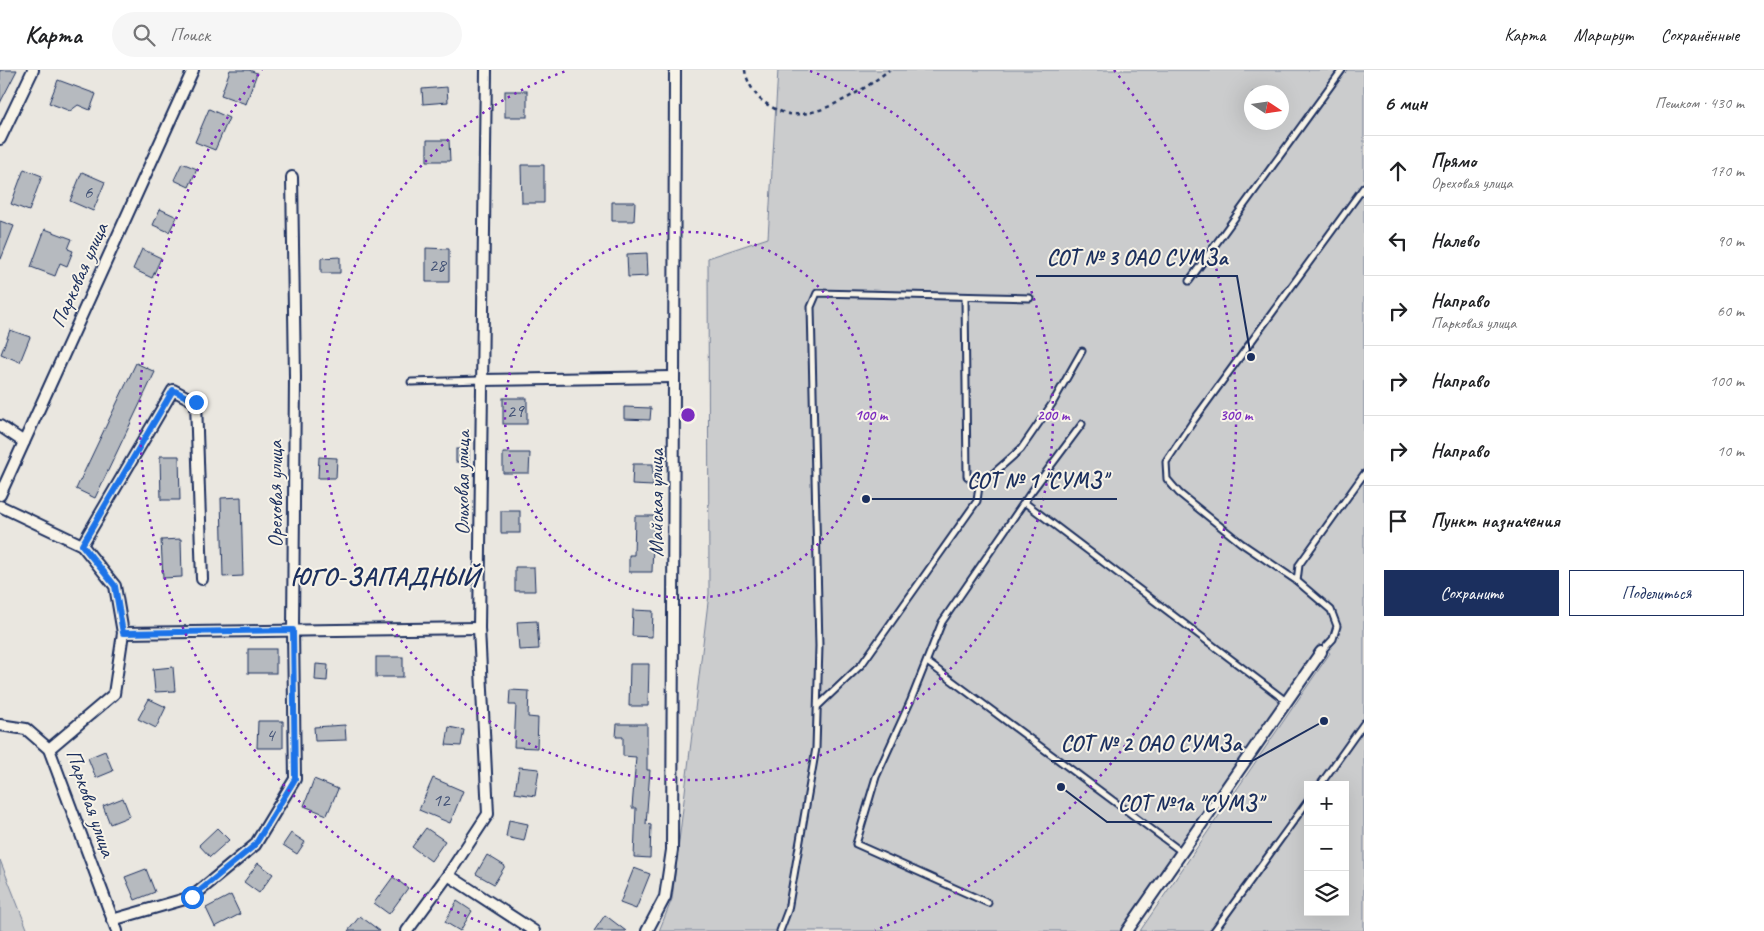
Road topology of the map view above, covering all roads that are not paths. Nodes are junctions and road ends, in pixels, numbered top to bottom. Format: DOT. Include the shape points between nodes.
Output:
graph roads {
  1 [pos="33,70"];
  2 [pos="193,70"];
  3 [pos="486,70"];
  4 [pos="675,70"];
  5 [pos="1342,70"];
  6 [pos="0,139"];
  7 [pos="292,177"];
  8 [pos="1364,187"];
  9 [pos="1189,280"];
  10 [pos="966,297"];
  11 [pos="1030,298"];
  12 [pos="1082,350"];
  13 [pos="674,377"];
  14 [pos="481,380"];
  15 [pos="411,382"];
  16 [pos="1082,424"];
  17 [pos="0,426"];
  18 [pos="24,442"];
  19 [pos="1364,474"];
  20 [pos="979,486"];
  21 [pos="0,495"];
  22 [pos="1024,502"];
  23 [pos="0,506"];
  24 [pos="82,545"];
  25 [pos="202,579"];
  26 [pos="1297,581"];
  27 [pos="479,628"];
  28 [pos="293,630"];
  29 [pos="123,633"];
  30 [pos="1322,652"];
  31 [pos="927,662"];
  32 [pos="1287,702"];
  33 [pos="817,707"];
  34 [pos="1364,723"];
  35 [pos="0,725"];
  36 [pos="49,749"];
  37 [pos="1323,781"];
  38 [pos="1304,807"];
  39 [pos="1182,852"];
  40 [pos="448,875"];
  41 [pos="988,903"];
  42 [pos="112,920"];
  43 [pos="117,931"];
  44 [pos="407,931"];
  45 [pos="534,931"];
  46 [pos="647,931"];
  47 [pos="780,931"];
  48 [pos="1127,931"];
  49 [pos="1214,931"];
  1 -- 6 [label="street"];
  2 -- 18 [label="street, Парковая улица"];
  3 -- 14 [label="street, Ольховая улица"];
  4 -- 13 [label="street, Майская улица"];
  5 -- 9 [label="lane"];
  7 -- 28 [label="street, Ореховая улица" via="295,377"];
  8 -- 26 [label="lane" via="1166,462 1167,479 1179,493"];
  10 -- 11 [label="lane"];
  10 -- 20 [label="lane" via="968,476"];
  10 -- 33 [label="lane" via="817,293 811,307 819,637"];
  12 -- 20 [label="lane" via="1052,404 1021,449"];
  13 -- 14 [label="street"];
  13 -- 46 [label="street, Майская улица" via="672,850 665,897"];
  14 -- 15 [label="lane"];
  14 -- 27 [label="street, Ольховая улица"];
  16 -- 22 [label="lane"];
  17 -- 18 [label="street"];
  18 -- 21 [label="street, Парковая улица"];
  19 -- 26 [label="lane" via="1299,565"];
  20 -- 33 [label="lane" via="977,501 862,664"];
  22 -- 31 [label="lane" via="942,622"];
  22 -- 32 [label="lane"];
  23 -- 24 [label="street, Парковая улица"];
  24 -- 25 [label="street" via="173,390 196,402"];
  24 -- 29 [label="street, Парковая улица" via="115,586"];
  26 -- 30 [label="lane" via="1331,610 1337,626 1333,639"];
  27 -- 28 [label="street"];
  27 -- 40 [label="street, Ольховая улица" via="488,814"];
  28 -- 29 [label="street"];
  28 -- 42 [label="street, Ореховая улица" via="295,779 255,845 192,897"];
  29 -- 36 [label="street, Парковая улица" via="114,694"];
  30 -- 32 [label="street"];
  31 -- 39 [label="lane"];
  31 -- 41 [label="lane" via="876,777 856,844"];
  32 -- 39 [label="street"];
  33 -- 47 [label="lane" via="816,748 804,829 788,910"];
  34 -- 37 [label="lane"];
  35 -- 36 [label="street" via="26,729"];
  36 -- 42 [label="street, Парковая улица"];
  38 -- 49 [label="lane"];
  39 -- 48 [label="street"];
  40 -- 44 [label="street, Ольховая улица"];
  40 -- 45 [label="street"];
  42 -- 43 [label="street, Парковая улица"];
}
